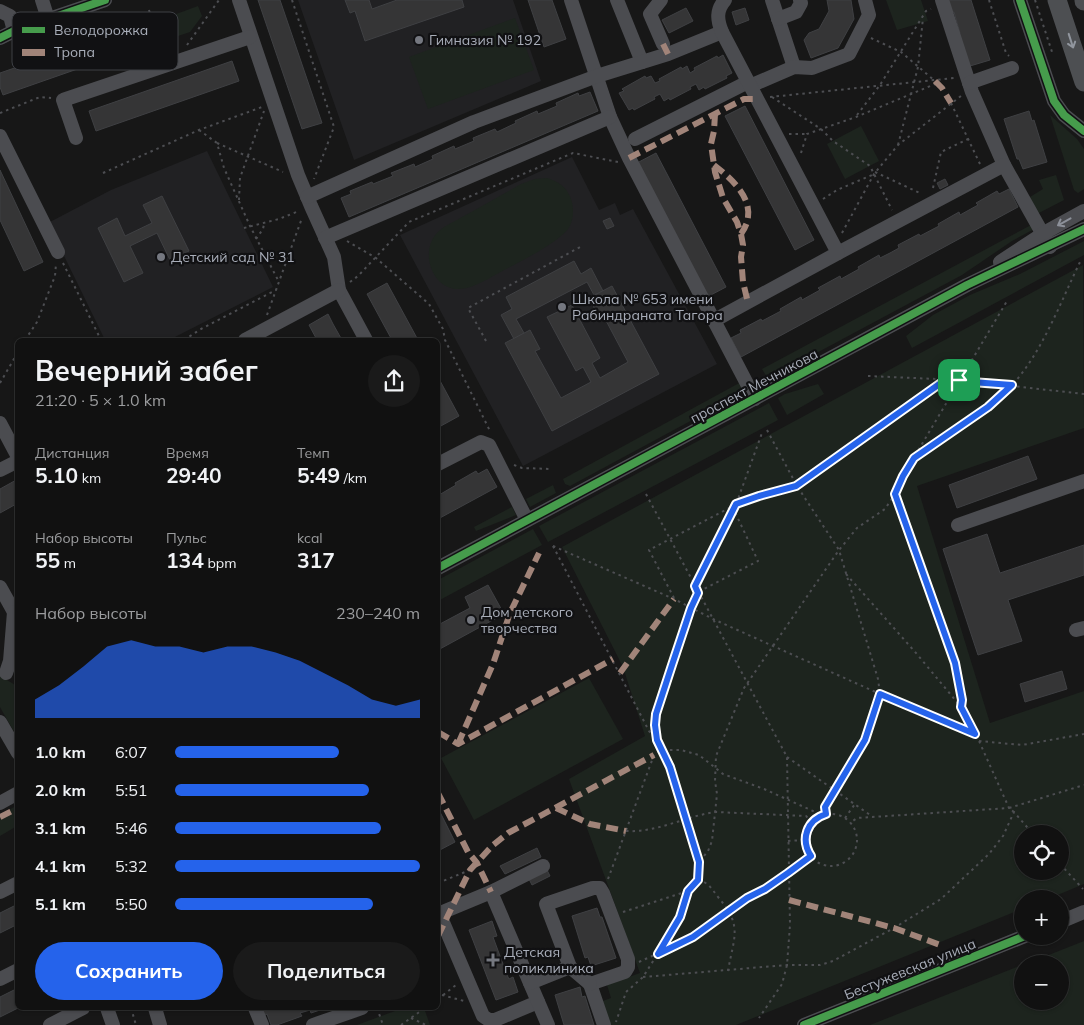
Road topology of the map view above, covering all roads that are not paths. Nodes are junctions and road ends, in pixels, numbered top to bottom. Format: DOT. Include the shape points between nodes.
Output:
graph roads {
  1 [pos="42,0"];
  2 [pos="105,0"];
  3 [pos="239,0"];
  4 [pos="572,0"];
  5 [pos="617,0"];
  6 [pos="661,0"];
  7 [pos="725,0"];
  8 [pos="772,0"];
  9 [pos="800,0"];
  10 [pos="865,0"];
  11 [pos="1020,0"];
  12 [pos="1057,0"];
  13 [pos="942,2"];
  14 [pos="0,11"];
  15 [pos="46,12"];
  16 [pos="69,12"];
  17 [pos="650,14"];
  18 [pos="778,19"];
  19 [pos="627,22"];
  20 [pos="12,24"];
  21 [pos="12,32"];
  22 [pos="722,32"];
  23 [pos="250,37"];
  24 [pos="0,38"];
  25 [pos="663,44"];
  26 [pos="178,61"];
  27 [pos="642,62"];
  28 [pos="1012,63"];
  29 [pos="794,67"];
  30 [pos="152,70"];
  31 [pos="596,76"];
  32 [pos="1084,82"];
  33 [pos="749,84"];
  34 [pos="969,84"];
  35 [pos="610,117"];
  36 [pos="1084,131"];
  37 [pos="0,136"];
  38 [pos="76,138"];
  39 [pos="635,139"];
  40 [pos="1004,165"];
  41 [pos="306,199"];
  42 [pos="1084,211"];
  43 [pos="1084,229"];
  44 [pos="1044,233"];
  45 [pos="330,236"];
  46 [pos="1050,247"];
  47 [pos="836,249"];
  48 [pos="58,252"];
  49 [pos="967,285"];
  50 [pos="339,290"];
  51 [pos="715,320"];
  52 [pos="248,338"];
  53 [pos="365,338"];
  54 [pos="756,399"];
  55 [pos="0,423"];
  56 [pos="15,451"];
  57 [pos="15,462"];
  58 [pos="440,463"];
  59 [pos="0,470"];
  60 [pos="1084,481"];
  61 [pos="527,520"];
  62 [pos="958,524"];
  63 [pos="440,567"];
  64 [pos="0,587"];
  65 [pos="15,612"];
  66 [pos="15,622"];
  67 [pos="3,671"];
  68 [pos="15,678"];
  69 [pos="0,722"];
  70 [pos="15,748"];
  71 [pos="15,795"];
  72 [pos="0,803"];
  73 [pos="544,866"];
  74 [pos="15,884"];
  75 [pos="0,892"];
  76 [pos="491,892"];
  77 [pos="440,913"];
  78 [pos="1083,913"];
  79 [pos="1069,918"];
  80 [pos="440,919"];
  81 [pos="1014,940"];
  82 [pos="570,967"];
  83 [pos="15,972"];
  84 [pos="0,979"];
  85 [pos="530,983"];
  86 [pos="590,984"];
  87 [pos="538,1002"];
  88 [pos="79,1010"];
  89 [pos="108,1010"];
  90 [pos="156,1010"];
  91 [pos="256,1010"];
  92 [pos="356,1010"];
  93 [pos="50,1025"];
  94 [pos="113,1025"];
  95 [pos="160,1025"];
  96 [pos="262,1025"];
  97 [pos="313,1025"];
  98 [pos="548,1025"];
  99 [pos="604,1025"];
  100 [pos="804,1025"];
  1 -- 15 [label="street"];
  2 -- 16 [label="street"];
  3 -- 23 [label="street"];
  4 -- 31 [label="street"];
  5 -- 19 [label="street"];
  6 -- 17 [label="street"];
  7 -- 22 [label="street" via="717,13"];
  8 -- 18 [label="street"];
  9 -- 18 [label="street" via="796,12"];
  10 -- 29 [label="street" via="869,15 849,54 812,68"];
  11 -- 36 [label="street" via="1054,101 1064,115"];
  12 -- 32 [label="main road, one-way"];
  13 -- 34 [label="street"];
  14 -- 20 [label="street" via="10,16"];
  17 -- 19 [label="street"];
  17 -- 25 [label="street"];
  18 -- 29 [label="street"];
  19 -- 27 [label="street"];
  21 -- 24 [label="street"];
  22 -- 27 [label="street"];
  22 -- 33 [label="street"];
  23 -- 26 [label="street"];
  23 -- 41 [label="street"];
  27 -- 31 [label="street"];
  28 -- 34 [label="street"];
  29 -- 33 [label="street"];
  30 -- 38 [label="street" via="63,100"];
  31 -- 35 [label="street"];
  31 -- 41 [label="street" via="474,122"];
  33 -- 39 [label="street"];
  33 -- 47 [label="street" via="764,98 775,134"];
  34 -- 40 [label="street"];
  35 -- 45 [label="street"];
  35 -- 51 [label="street" via="632,165"];
  37 -- 48 [label="street"];
  40 -- 44 [label="street"];
  40 -- 47 [label="street" via="932,200 898,221"];
  41 -- 45 [label="street"];
  42 -- 44 [label="street, проспект Мечникова, one-way"];
  43 -- 46 [label="street, проспект Мечникова"];
  44 -- 46 [label="street"];
  44 -- 49 [label="street, проспект Мечникова"];
  45 -- 50 [label="street"];
  46 -- 49 [label="street, проспект Мечникова"];
  47 -- 51 [label="street"];
  49 -- 54 [label="street, проспект Мечникова"];
  50 -- 52 [label="street"];
  50 -- 53 [label="street"];
  51 -- 54 [label="street"];
  54 -- 61 [label="street, проспект Мечникова"];
  55 -- 56 [label="street"];
  57 -- 59 [label="street"];
  58 -- 61 [label="street" via="481,442 489,445"];
  60 -- 62 [label="street"];
  61 -- 63 [label="street, проспект Мечникова"];
  64 -- 65 [label="street"];
  66 -- 67 [label="street" via="10,661"];
  67 -- 68 [label="street"];
  69 -- 70 [label="street"];
  71 -- 72 [label="street"];
  73 -- 76 [label="street"];
  74 -- 75 [label="street"];
  76 -- 77 [label="street"];
  76 -- 85 [label="street"];
  78 -- 79 [label="street"];
  80 -- 87 [label="street" via="483,1016 495,1020"];
  81 -- 100 [label="street, Бестужевская улица"];
  82 -- 85 [label="street"];
  82 -- 86 [label="street"];
  82 -- 86 [label="street" via="546,904 600,888 628,959 628,967 624,972"];
  83 -- 84 [label="street"];
  85 -- 87 [label="street"];
  86 -- 99 [label="street"];
  87 -- 98 [label="street"];
  88 -- 93 [label="street"];
  89 -- 94 [label="street"];
  90 -- 95 [label="street"];
  91 -- 96 [label="street"];
  92 -- 97 [label="street"];
}
